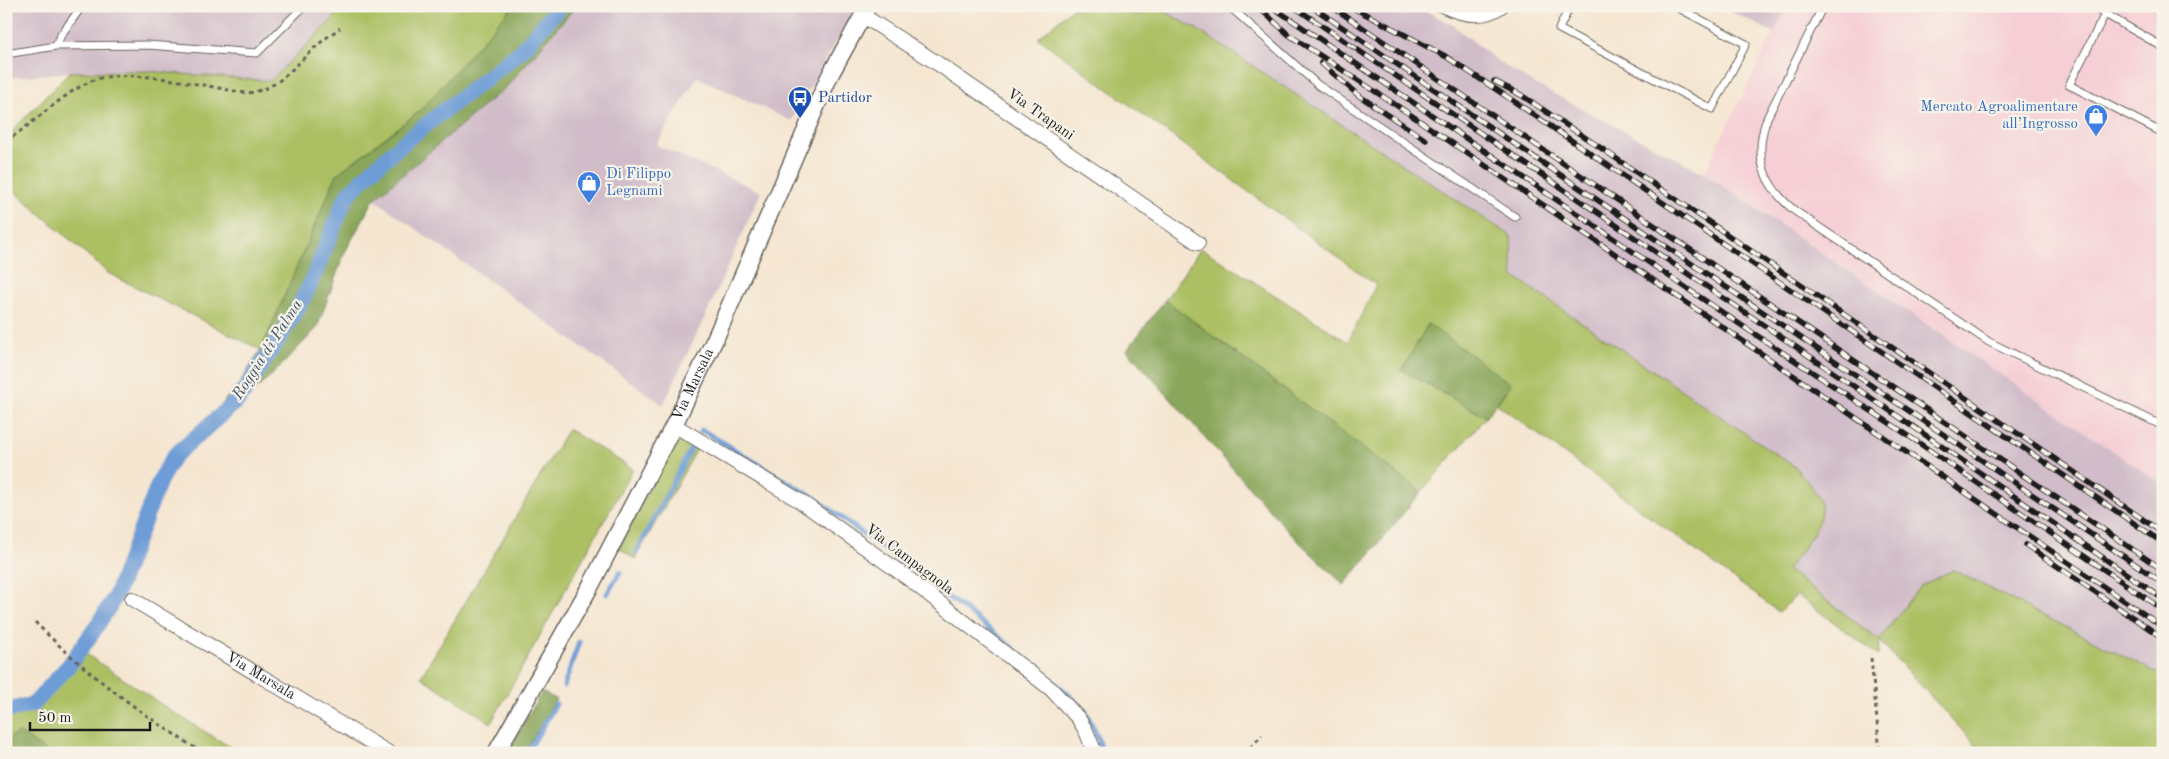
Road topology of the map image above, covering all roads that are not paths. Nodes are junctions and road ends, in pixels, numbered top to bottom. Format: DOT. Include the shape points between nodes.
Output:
graph roads {
  1 [pos="82,6"];
  2 [pos="304,6"];
  3 [pos="1230,6"];
  4 [pos="1444,6"];
  5 [pos="1570,6"];
  6 [pos="1675,6"];
  7 [pos="1823,6"];
  8 [pos="2090,6"];
  9 [pos="1496,9"];
  10 [pos="865,11"];
  11 [pos="2105,14"];
  12 [pos="56,46"];
  13 [pos="2163,46"];
  14 [pos="6,54"];
  15 [pos="2163,133"];
  16 [pos="1515,217"];
  17 [pos="1198,244"];
  18 [pos="674,425"];
  19 [pos="2163,426"];
  20 [pos="132,599"];
  21 [pos="389,753"];
  22 [pos="496,753"];
  23 [pos="1095,753"];
  1 -- 12 [label="lane"];
  2 -- 12 [label="lane" via="257,53 147,45"];
  3 -- 16 [label="lane" via="1318,85"];
  4 -- 9 [label="street" via="1473,15"];
  5 -- 6 [label="lane" via="1558,29 1712,109 1746,44"];
  7 -- 19 [label="lane" via="1762,132 1762,161 1773,190 1795,211 1989,342"];
  8 -- 11 [label="lane"];
  10 -- 17 [label="street, Via Trapani"];
  10 -- 18 [label="street, Via Marsala" via="828,77 716,337"];
  11 -- 13 [label="lane"];
  11 -- 15 [label="lane" via="2069,85"];
  12 -- 14 [label="lane"];
  18 -- 22 [label="street, Via Marsala" via="591,584"];
  18 -- 23 [label="street, Via Campagnola" via="800,500 1043,683 1068,704 1086,731"];
  20 -- 21 [label="street, Via Marsala"];
}
